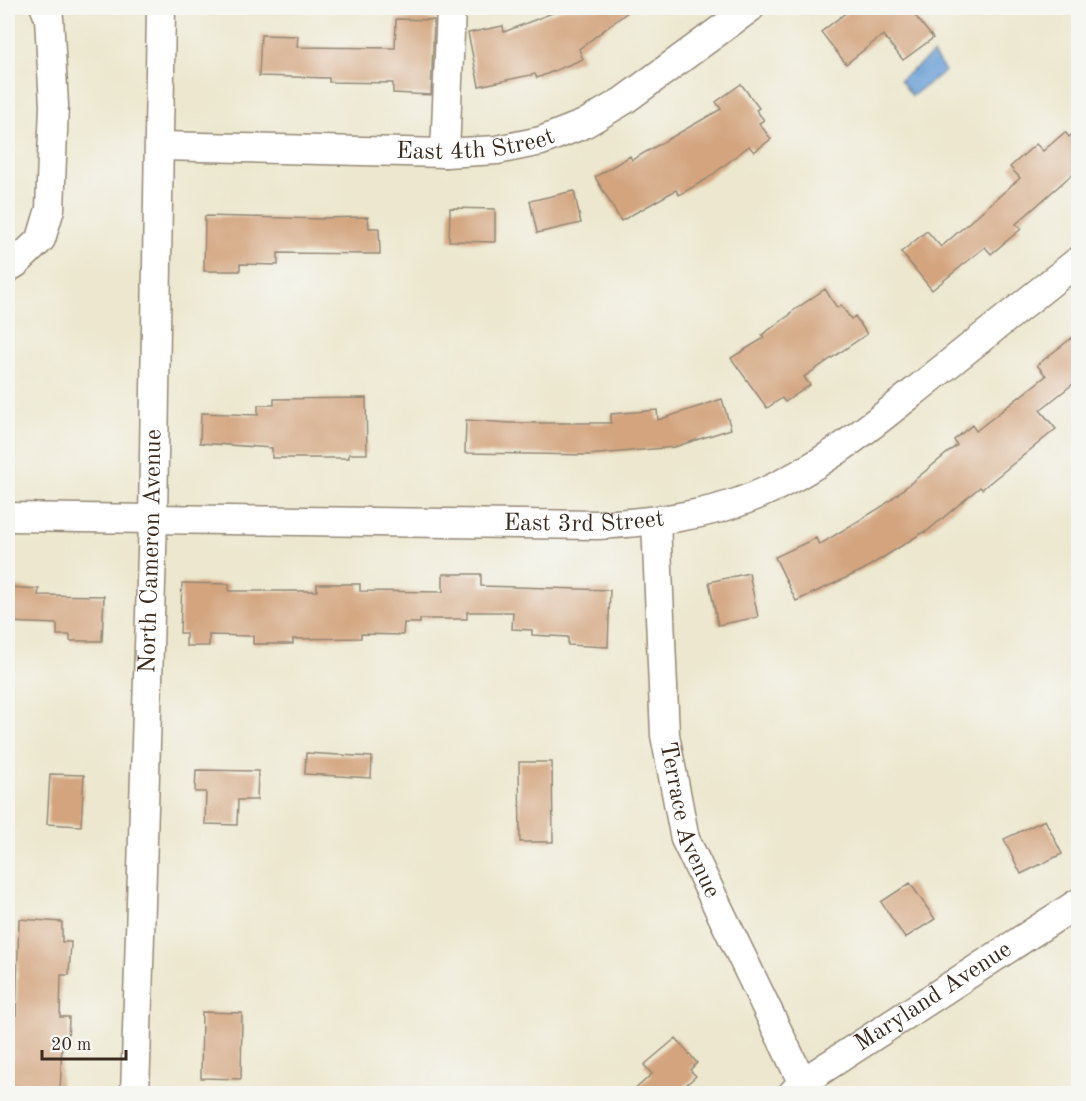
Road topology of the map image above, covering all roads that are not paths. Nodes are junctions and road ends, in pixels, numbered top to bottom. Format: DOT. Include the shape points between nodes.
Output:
graph roads {
  1 [pos="45,8"];
  2 [pos="161,8"];
  3 [pos="451,8"];
  4 [pos="750,8"];
  5 [pos="160,146"];
  6 [pos="445,153"];
  7 [pos="1078,261"];
  8 [pos="8,268"];
  9 [pos="8,517"];
  10 [pos="153,519"];
  11 [pos="656,522"];
  12 [pos="1078,903"];
  13 [pos="801,1090"];
  14 [pos="135,1094"];
  1 -- 8 [label="street" via="49,18 54,105 50,209 41,239"];
  2 -- 5 [label="street, North Cameron Avenue"];
  3 -- 6 [label="street"];
  4 -- 6 [label="street, East 4th Street" via="623,101 584,124 530,144"];
  5 -- 6 [label="street, East 4th Street"];
  5 -- 10 [label="street, North Cameron Avenue"];
  7 -- 11 [label="street, East 3rd Street" via="845,447 809,470 753,497"];
  9 -- 10 [label="street, East 3rd Street"];
  10 -- 11 [label="street, East 3rd Street" via="598,525"];
  10 -- 14 [label="street, North Cameron Avenue"];
  11 -- 13 [label="street, Terrace Avenue" via="665,735 685,839"];
  12 -- 13 [label="street, Maryland Avenue"];
}
